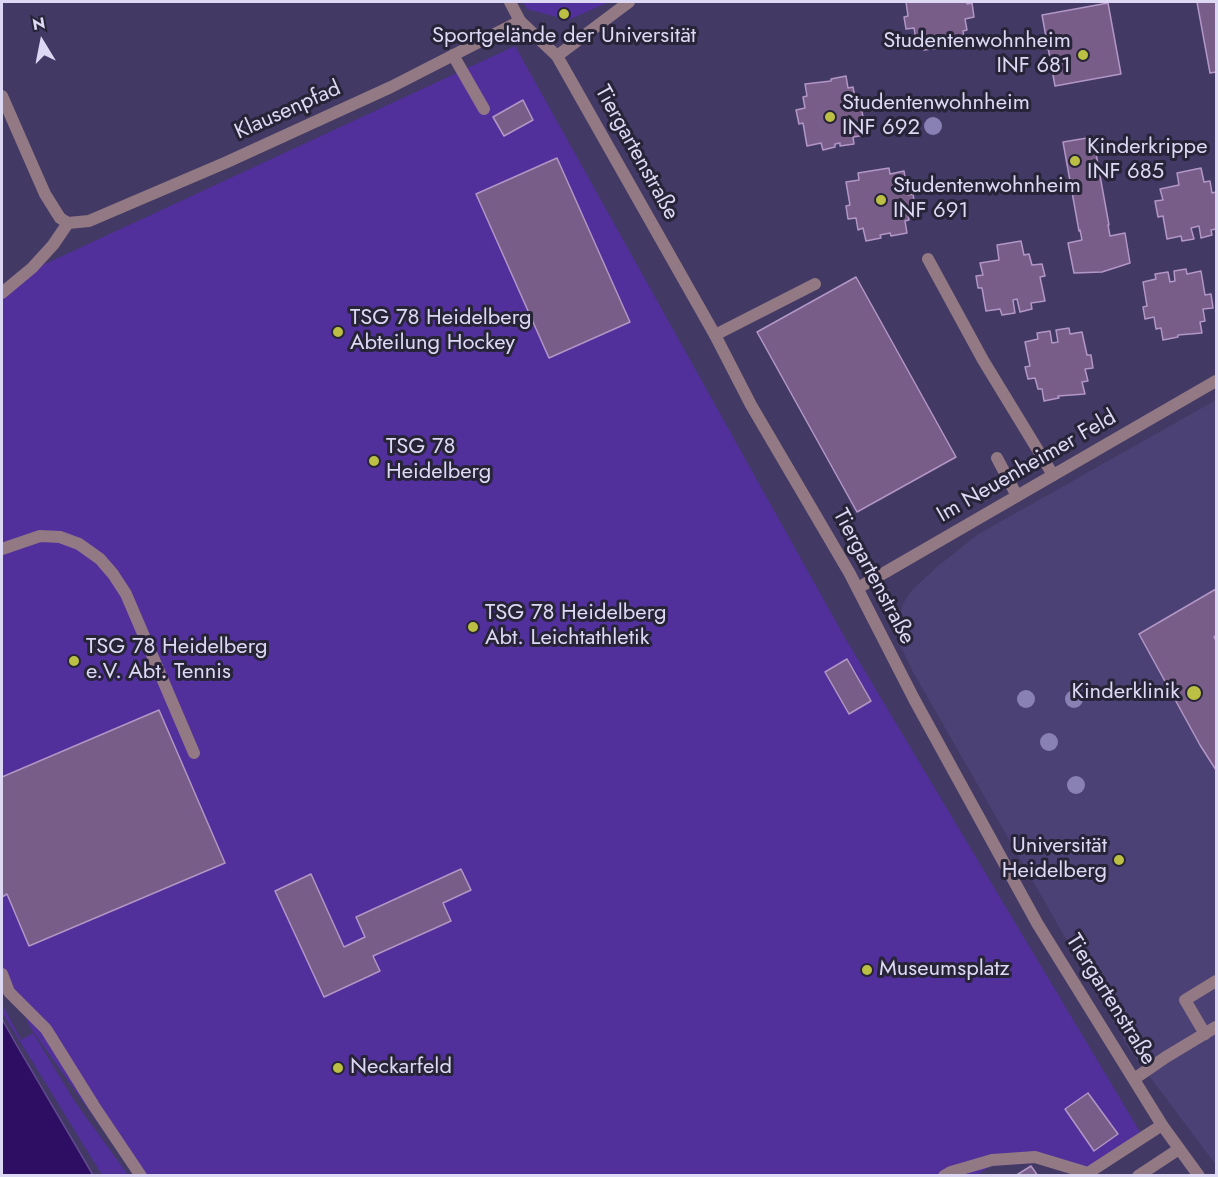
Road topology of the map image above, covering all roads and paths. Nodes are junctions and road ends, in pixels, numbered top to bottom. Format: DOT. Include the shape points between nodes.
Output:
graph roads {
  1 [pos="510,2"];
  2 [pos="628,2"];
  3 [pos="520,21"];
  4 [pos="453,56"];
  5 [pos="557,56"];
  6 [pos="2,96"];
  7 [pos="484,109"];
  8 [pos="68,223"];
  9 [pos="928,259"];
  10 [pos="815,284"];
  11 [pos="2,293"];
  12 [pos="715,336"];
  13 [pos="1216,381"];
  14 [pos="997,458"];
  15 [pos="1053,475"];
  16 [pos="1017,496"];
  17 [pos="2,549"];
  18 [pos="858,588"];
  19 [pos="194,753"];
  20 [pos="2,974"];
  21 [pos="1216,981"];
  22 [pos="1216,1027"];
  23 [pos="1205,1034"];
  24 [pos="1134,1079"];
  25 [pos="1162,1125"];
  26 [pos="1179,1149"];
  27 [pos="141,1176"];
  28 [pos="944,1176"];
  29 [pos="1138,1176"];
  30 [pos="1199,1176"];
  1 -- 3 [label="street, Tiergartenstraße"];
  2 -- 5 [label="street"];
  3 -- 4 [label="street, Klausenpfad"];
  3 -- 5 [label="street, Tiergartenstraße"];
  4 -- 7 [label="street"];
  4 -- 8 [label="street, Klausenpfad" via="126,206 88,221"];
  5 -- 12 [label="street, Tiergartenstraße"];
  6 -- 8 [label="street" via="45,194 60,218"];
  8 -- 11 [label="street" via="32,268"];
  9 -- 15 [label="street"];
  10 -- 12 [label="street"];
  12 -- 18 [label="street, Tiergartenstraße"];
  13 -- 15 [label="street, Im Neuenheimer Feld"];
  14 -- 16 [label="street"];
  15 -- 16 [label="street, Im Neuenheimer Feld"];
  16 -- 18 [label="street, Im Neuenheimer Feld"];
  17 -- 19 [label="street" via="40,536 60,537 80,544 100,559 126,594"];
  18 -- 24 [label="street, Tiergartenstraße" via="1037,923"];
  20 -- 27 [label="street" via="9,992 46,1029"];
  21 -- 23 [label="street" via="1185,1000"];
  22 -- 23 [label="street"];
  23 -- 24 [label="street"];
  24 -- 25 [label="street, Tiergartenstraße"];
  25 -- 26 [label="street, Tiergartenstraße"];
  25 -- 28 [label="street" via="1088,1173 1035,1157 992,1160"];
  26 -- 29 [label="street"];
  26 -- 30 [label="street, Tiergartenstraße"];
}
